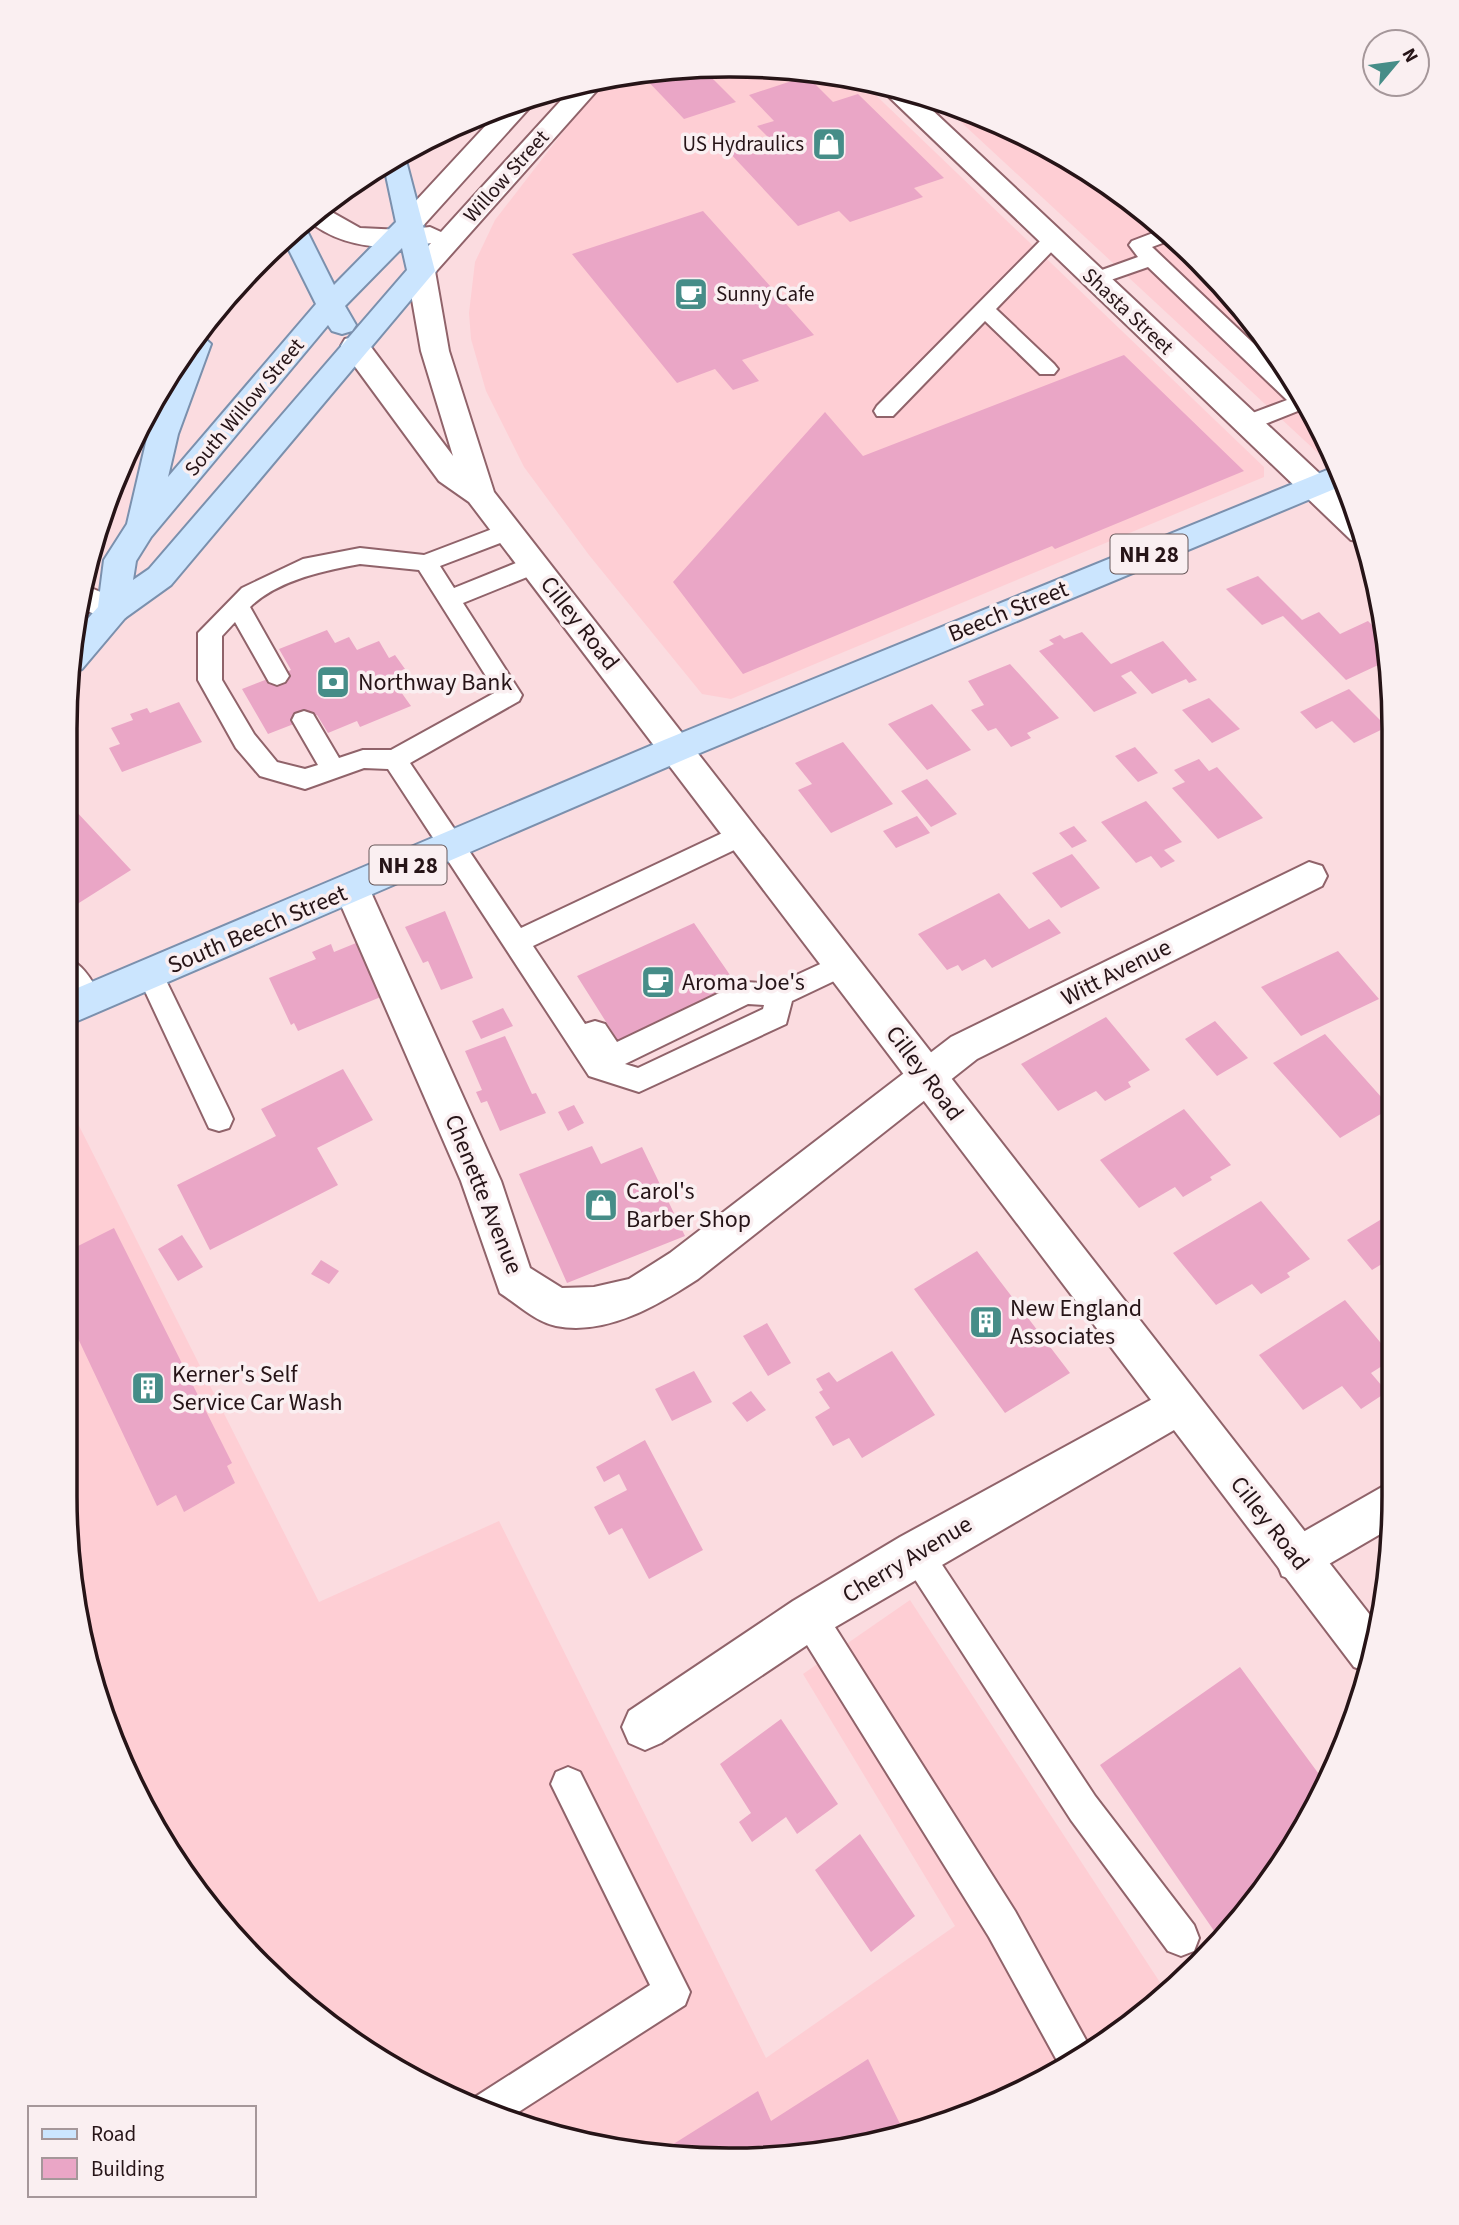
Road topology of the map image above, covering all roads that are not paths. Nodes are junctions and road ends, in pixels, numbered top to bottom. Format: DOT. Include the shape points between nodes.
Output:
graph roads {
  1 [pos="579,95"];
  2 [pos="909,103"];
  3 [pos="509,116"];
  4 [pos="397,168"];
  5 [pos="323,219"];
  6 [pos="459,228"];
  7 [pos="407,234"];
  8 [pos="1158,238"];
  9 [pos="1053,239"];
  10 [pos="298,240"];
  11 [pos="1151,259"];
  12 [pos="421,271"];
  13 [pos="1095,279"];
  14 [pos="330,305"];
  15 [pos="984,309"];
  16 [pos="355,346"];
  17 [pos="190,363"];
  18 [pos="1047,369"];
  19 [pos="1283,384"];
  20 [pos="1296,404"];
  21 [pos="885,411"];
  22 [pos="1247,423"];
  23 [pos="1327,481"];
  24 [pos="480,495"];
  25 [pos="1339,498"];
  26 [pos="140,529"];
  27 [pos="508,531"];
  28 [pos="426,563"];
  29 [pos="534,565"];
  30 [pos="450,599"];
  31 [pos="90,600"];
  32 [pos="238,606"];
  33 [pos="114,610"];
  34 [pos="83,646"];
  35 [pos="277,676"];
  36 [pos="304,720"];
  37 [pos="676,749"];
  38 [pos="395,760"];
  39 [pos="333,769"];
  40 [pos="742,835"];
  41 [pos="451,846"];
  42 [pos="1309,876"];
  43 [pos="352,889"];
  44 [pos="521,950"];
  45 [pos="842,965"];
  46 [pos="150,974"];
  47 [pos="78,1004"];
  48 [pos="926,1075"];
  49 [pos="219,1119"];
  50 [pos="1178,1405"];
  51 [pos="1382,1509"];
  52 [pos="916,1553"];
  53 [pos="1298,1560"];
  54 [pos="809,1618"];
  55 [pos="1364,1644"];
  56 [pos="645,1727"];
  57 [pos="568,1784"];
  58 [pos="1181,1938"];
  59 [pos="1072,2051"];
  60 [pos="497,2104"];
  1 -- 6 [label="street, Willow Street"];
  2 -- 9 [label="street, Shasta Street"];
  3 -- 7 [label="street, Willow Street"];
  4 -- 7 [label="main road"];
  5 -- 7 [label="street" via="356,236"];
  6 -- 7 [label="street"];
  6 -- 12 [label="street, Willow Street"];
  7 -- 12 [label="main road"];
  7 -- 14 [label="main road, South Willow Street"];
  8 -- 11 [label="lane" via="1139,245"];
  9 -- 13 [label="street, Shasta Street"];
  9 -- 15 [label="lane"];
  10 -- 14 [label="main road"];
  11 -- 13 [label="lane"];
  11 -- 19 [label="lane"];
  12 -- 16 [label="main road, South Willow Street"];
  12 -- 24 [label="street, Cilley Road" via="435,351"];
  13 -- 22 [label="street, Shasta Street"];
  14 -- 16 [label="main road"];
  14 -- 26 [label="main road, South Willow Street"];
  15 -- 18 [label="lane"];
  15 -- 21 [label="lane"];
  16 -- 24 [label="street, Cilley Road" via="450,474"];
  16 -- 33 [label="main road, South Willow Street" via="160,578"];
  17 -- 26 [label="main road" via="163,435"];
  20 -- 22 [label="lane"];
  22 -- 23 [label="street, Shasta Street"];
  23 -- 25 [label="street, Shasta Street"];
  23 -- 37 [label="main road, Beech Street / NH 28"];
  24 -- 27 [label="street, Cilley Road"];
  26 -- 33 [label="main road, South Willow Street" via="120,559"];
  27 -- 28 [label="lane"];
  27 -- 29 [label="street, Cilley Road"];
  28 -- 30 [label="lane"];
  28 -- 32 [label="lane" via="360,556 311,565 250,594"];
  29 -- 30 [label="lane"];
  29 -- 37 [label="street, Cilley Road"];
  30 -- 38 [label="lane" via="510,695"];
  31 -- 33 [label="street"];
  32 -- 35 [label="lane"];
  32 -- 39 [label="lane" via="210,633 210,680 245,741 269,769 305,779"];
  33 -- 34 [label="main road, South Willow Street"];
  36 -- 39 [label="lane"];
  37 -- 40 [label="street, Cilley Road"];
  37 -- 41 [label="main road, South Beech Street / NH 28"];
  38 -- 39 [label="lane" via="363,759"];
  38 -- 41 [label="lane"];
  40 -- 44 [label="lane" via="552,924"];
  40 -- 45 [label="street, Cilley Road"];
  41 -- 43 [label="main road, South Beech Street / NH 28"];
  41 -- 44 [label="lane"];
  42 -- 48 [label="street, Witt Avenue" via="964,1048"];
  43 -- 46 [label="main road, South Beech Street / NH 28"];
  43 -- 48 [label="street, Chenette Avenue" via="481,1181 514,1280 558,1307 594,1306 638,1295 684,1266"];
  44 -- 45 [label="lane" via="598,1068 639,1080 776,1016 779,995"];
  45 -- 48 [label="street, Cilley Road"];
  46 -- 47 [label="main road, South Beech Street / NH 28"];
  46 -- 49 [label="lane"];
  48 -- 50 [label="street, Cilley Road"];
  50 -- 52 [label="street, Cherry Avenue"];
  50 -- 53 [label="street, Cilley Road"];
  51 -- 53 [label="street"];
  52 -- 54 [label="street, Cherry Avenue"];
  52 -- 58 [label="lane" via="1083,1808"];
  53 -- 55 [label="street, Cilley Road"];
  54 -- 56 [label="street, Cherry Avenue"];
  54 -- 59 [label="lane" via="1002,1924"];
  57 -- 60 [label="lane" via="671,1992"];
}
